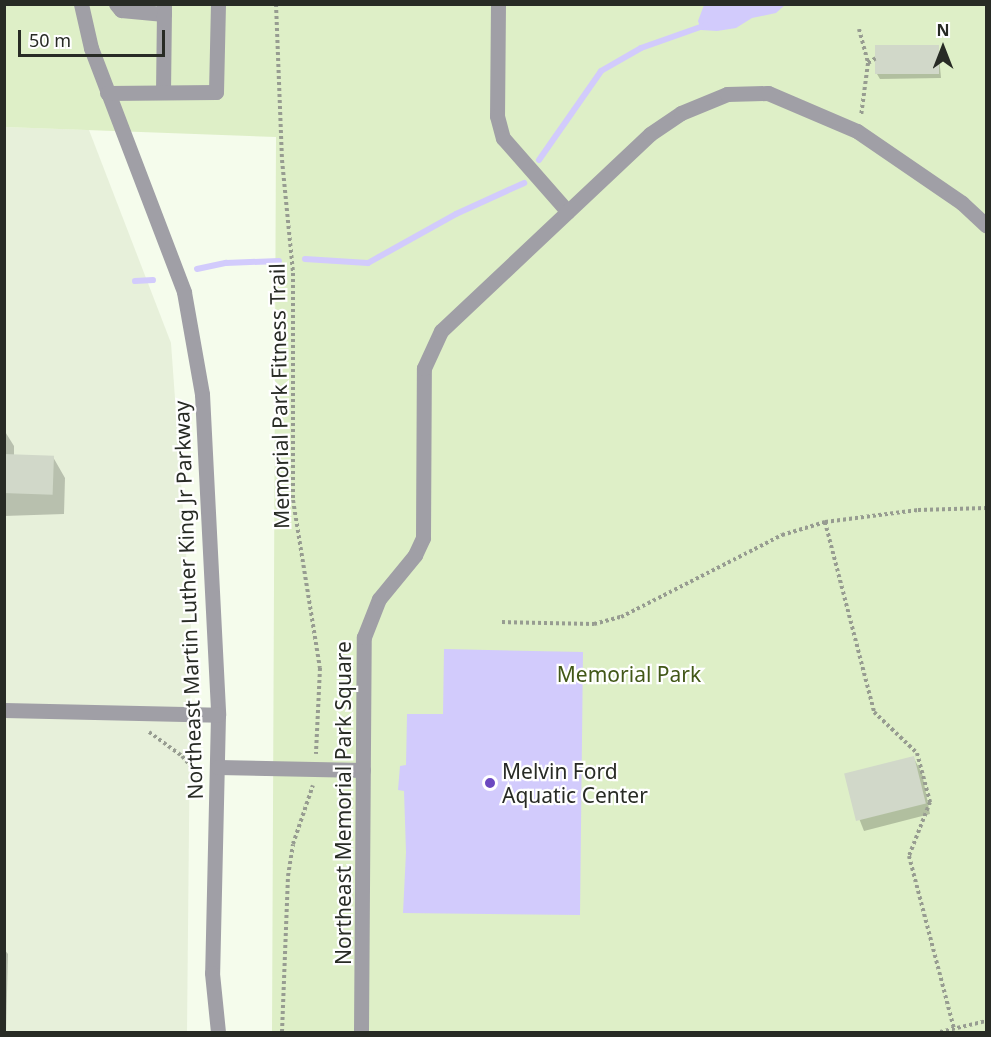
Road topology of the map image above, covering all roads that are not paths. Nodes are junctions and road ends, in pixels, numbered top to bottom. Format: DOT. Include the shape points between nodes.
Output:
graph roads {
  1 [pos="81,4"];
  2 [pos="116,4"];
  3 [pos="218,4"];
  4 [pos="498,4"];
  5 [pos="164,9"];
  6 [pos="163,92"];
  7 [pos="107,93"];
  8 [pos="568,212"];
  9 [pos="987,225"];
  10 [pos="4,710"];
  11 [pos="218,716"];
  12 [pos="218,767"];
  13 [pos="363,770"];
  14 [pos="218,1032"];
  15 [pos="361,1032"];
  1 -- 7 [label="street, Northeast Martin Luther King Jr Parkway"];
  2 -- 5 [label="street" via="122,10"];
  3 -- 6 [label="street" via="216,92"];
  4 -- 8 [label="street" via="497,116 503,138"];
  5 -- 6 [label="street"];
  6 -- 7 [label="street"];
  7 -- 11 [label="street, Northeast Martin Luther King Jr Parkway" via="184,292 202,394"];
  8 -- 9 [label="street, Northeast Memorial Park Square" via="650,134 681,113 727,94 768,93 857,131"];
  8 -- 13 [label="street, Northeast Memorial Park Square" via="441,331 424,368 423,538 368,620 364,637"];
  10 -- 11 [label="street"];
  11 -- 12 [label="street, Northeast Martin Luther King Jr Parkway"];
  12 -- 13 [label="street"];
  12 -- 14 [label="street, Northeast Martin Luther King Jr Parkway" via="212,973"];
  13 -- 15 [label="street, Northeast Memorial Park Square"];
}
